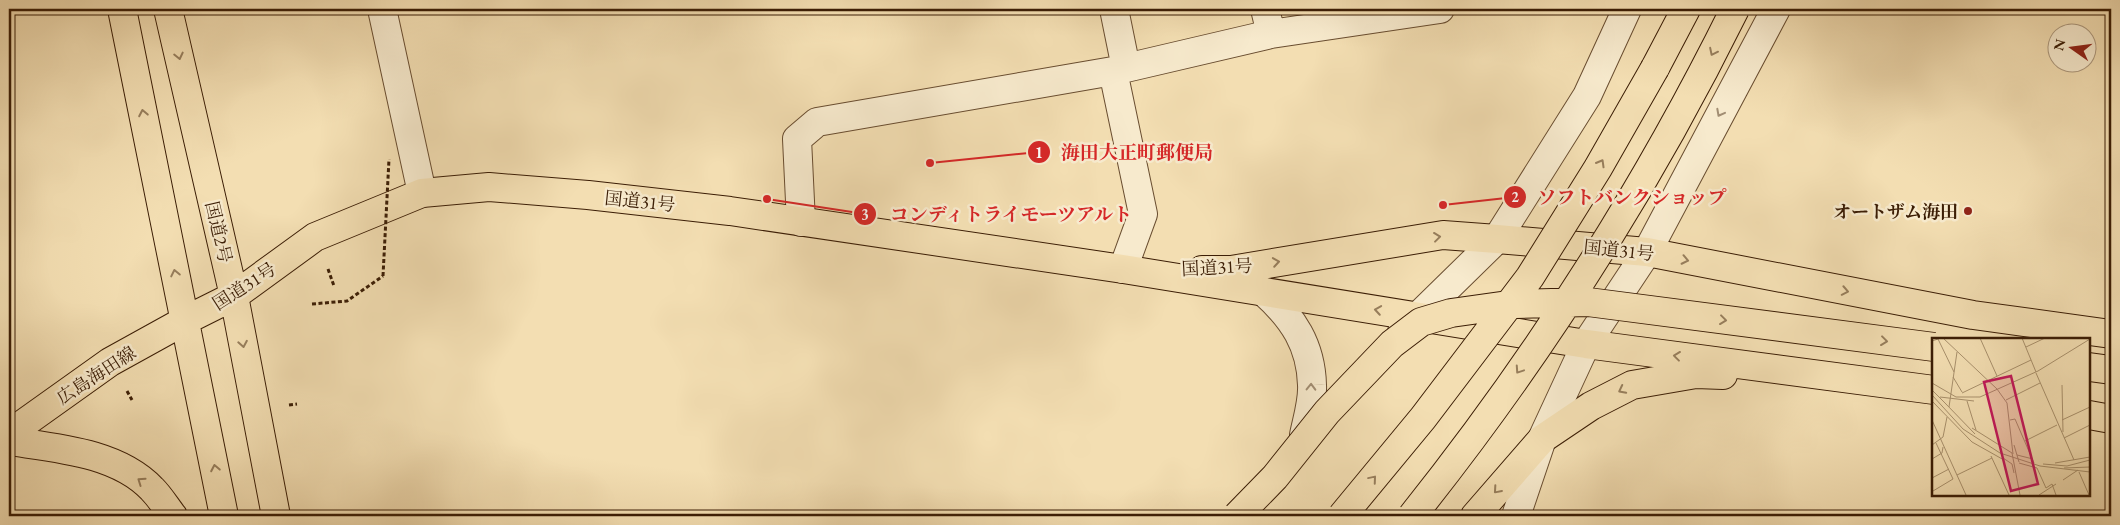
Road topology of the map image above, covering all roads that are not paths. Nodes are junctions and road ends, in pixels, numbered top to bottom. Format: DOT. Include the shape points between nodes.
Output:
graph roads {
  1 [pos="122,9"];
  2 [pos="168,9"];
  3 [pos="382,9"];
  4 [pos="1114,9"];
  5 [pos="1440,9"];
  6 [pos="1627,9"];
  7 [pos="1676,9"];
  8 [pos="1686,9"];
  9 [pos="1735,9"];
  10 [pos="1776,9"];
  11 [pos="1268,22"];
  12 [pos="1655,68"];
  13 [pos="1120,69"];
  14 [pos="422,193"];
  15 [pos="801,222"];
  16 [pos="1497,239"];
  17 [pos="1646,252"];
  18 [pos="1123,270"];
  19 [pos="1264,292"];
  20 [pos="234,296"];
  21 [pos="1417,317"];
  22 [pos="186,320"];
  23 [pos="2111,334"];
  24 [pos="1586,344"];
  25 [pos="1932,347"];
  26 [pos="2090,367"];
  27 [pos="2111,370"];
  28 [pos="1879,382"];
  29 [pos="1932,390"];
  30 [pos="2090,415"];
  31 [pos="2111,418"];
  32 [pos="9,434"];
  33 [pos="1304,435"];
  34 [pos="1542,439"];
  35 [pos="9,441"];
  36 [pos="173,516"];
  37 [pos="224,516"];
  38 [pos="276,516"];
  39 [pos="1227,516"];
  40 [pos="1237,516"];
  41 [pos="1342,516"];
  42 [pos="1412,516"];
  43 [pos="1475,516"];
  44 [pos="1516,516"];
  22 -- 1 [label="main road, one-way"];
  2 -- 20 [label="main road, 国道2号, one-way"];
  3 -- 14 [label="street"];
  4 -- 13 [label="street"];
  5 -- 11 [label="street"];
  6 -- 16 [label="street" via="1587,96"];
  7 -- 12 [label="main road"];
  8 -- 12 [label="main road"];
  9 -- 42 [label="main road, one-way, bridge" via="1646,175 1582,277 1503,395"];
  10 -- 17 [label="street, one-way"];
  11 -- 13 [label="street"];
  41 -- 12 [label="main road, one-way, bridge" via="1424,418 1530,277"];
  13 -- 15 [label="street" via="817,122 797,139"];
  13 -- 18 [label="street" via="1143,214"];
  14 -- 15 [label="main road, 国道31号" via="489,187 529,190 705,208"];
  14 -- 20 [label="main road, 国道31号" via="316,237"];
  15 -- 18 [label="main road, 国道31号"];
  16 -- 17 [label="main road, 国道31号"];
  18 -- 16 [label="main road, 国道31号, one-way" via="1231,270 1443,235"];
  16 -- 21 [label="street"];
  17 -- 23 [label="main road, 国道31号, one-way" via="1973,315"];
  17 -- 24 [label="street"];
  18 -- 19 [label="main road, 国道31号"];
  21 -- 19 [label="main road, 国道31号, one-way"];
  33 -- 19 [label="street, one-way" via="1313,386 1306,346 1286,312"];
  20 -- 22 [label="main road, 国道31号"];
  20 -- 38 [label="main road, 国道2号, one-way"];
  21 -- 24 [label="main road, 国道31号"];
  21 -- 33 [label="street"];
  22 -- 32 [label="main road, 広島海田線" via="110,362"];
  37 -- 22 [label="main road, one-way"];
  28 -- 24 [label="main road, 国道31号, one-way"];
  24 -- 34 [label="street"];
  40 -- 25 [label="main road, one-way, bridge" via="1275,477 1327,412 1392,344 1421,322 1451,313 1515,304 1588,302"];
  26 -- 27 [label="main road"];
  28 -- 29 [label="main road, 国道31号"];
  28 -- 34 [label="main road, one-way" via="1696,374 1632,386 1591,406"];
  30 -- 31 [label="main road"];
  33 -- 39 [label="street"];
  34 -- 43 [label="main road, one-way"];
  34 -- 44 [label="street"];
  36 -- 35 [label="main road, one-way" via="151,488 123,468 83,454"];
}
